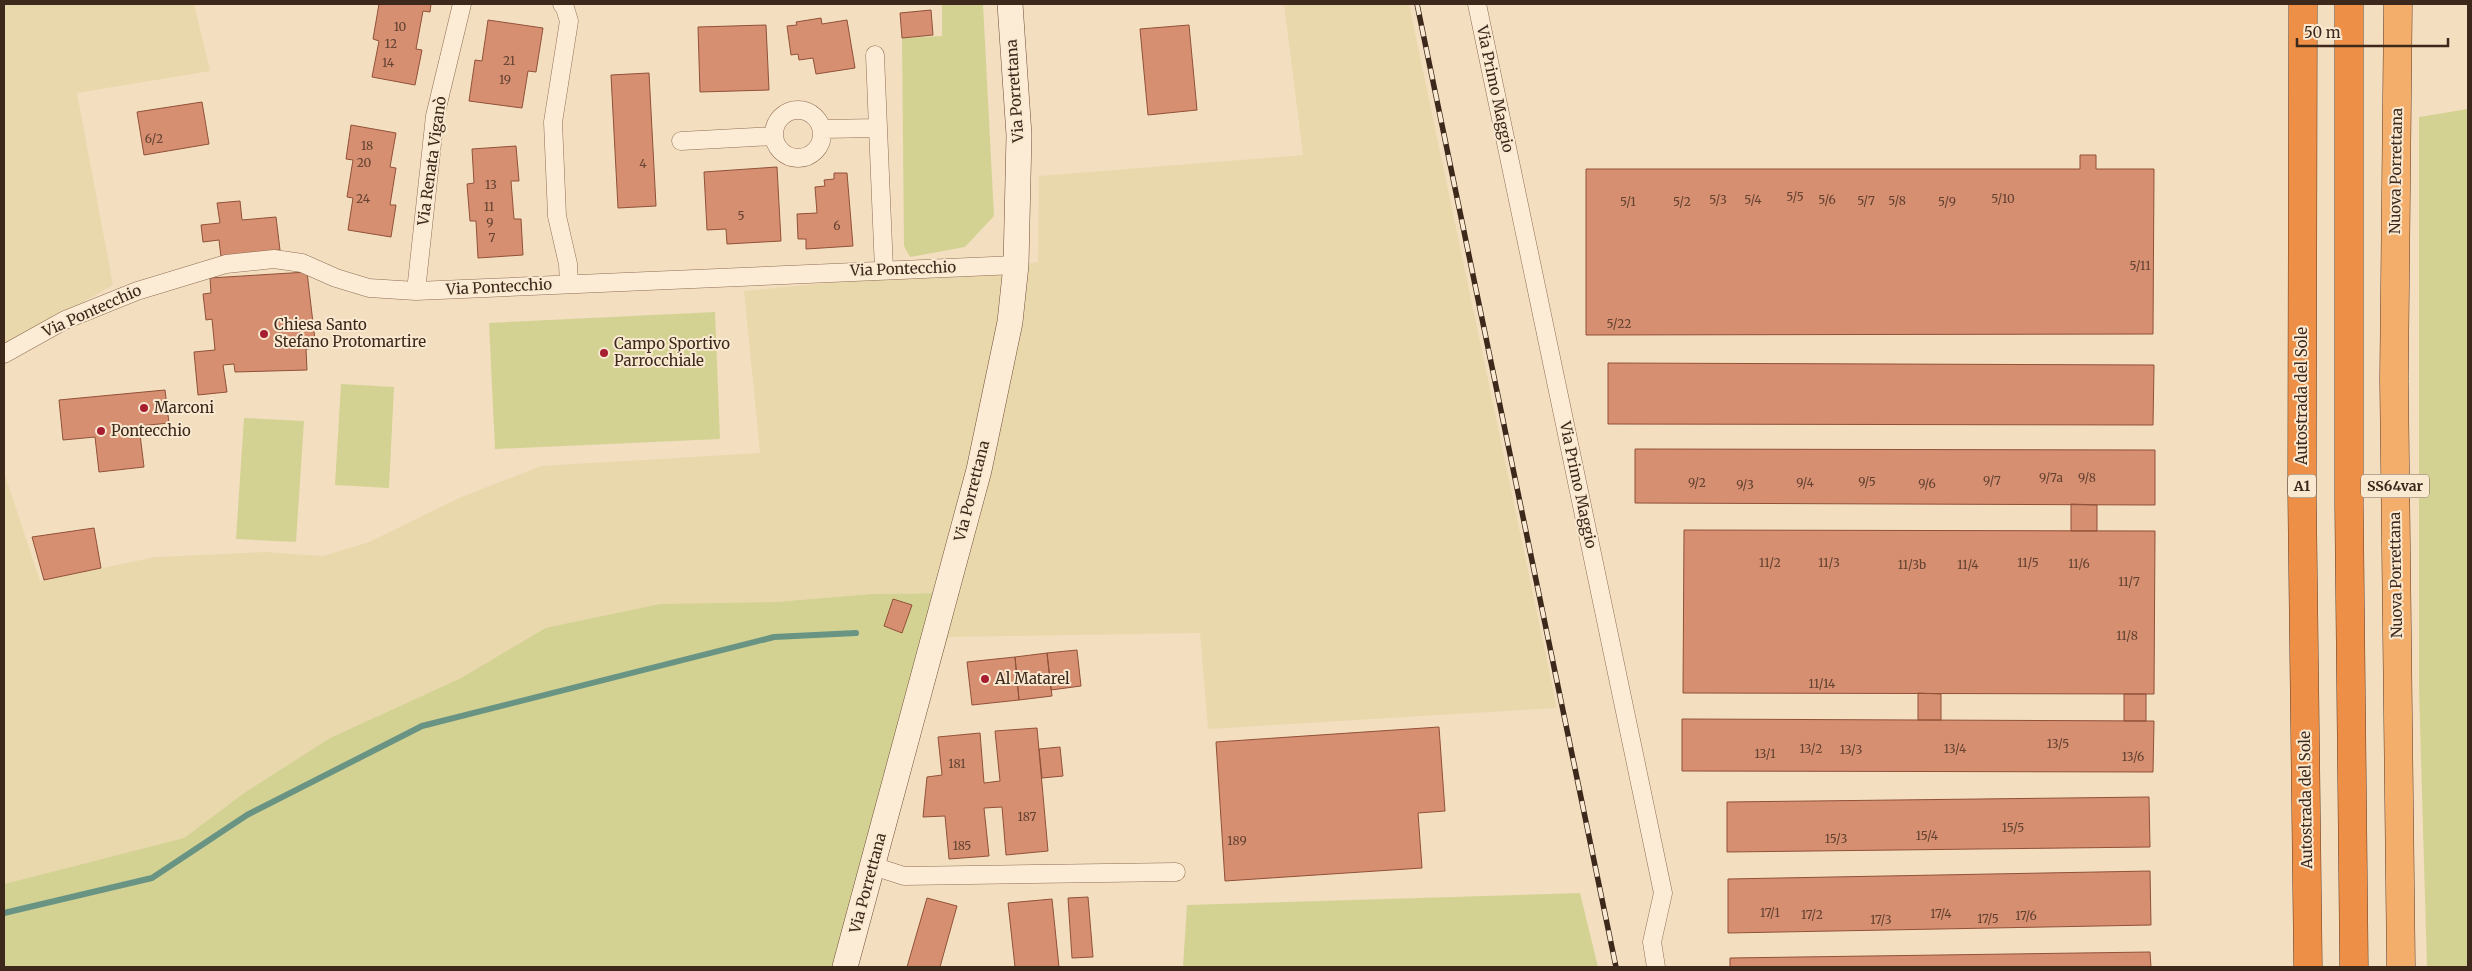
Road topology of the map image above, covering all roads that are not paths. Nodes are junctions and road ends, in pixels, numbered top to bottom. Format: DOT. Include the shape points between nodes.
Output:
graph roads {
  1 [pos="462,4"];
  2 [pos="562,4"];
  3 [pos="1010,4"];
  4 [pos="1477,4"];
  5 [pos="2303,4"];
  6 [pos="2349,4"];
  7 [pos="2398,4"];
  8 [pos="875,55"];
  9 [pos="878,128"];
  10 [pos="822,129"];
  11 [pos="774,136"];
  12 [pos="681,141"];
  13 [pos="1016,265"];
  14 [pos="884,270"];
  15 [pos="568,284"];
  16 [pos="416,291"];
  17 [pos="4,354"];
  18 [pos="873,866"];
  19 [pos="1176,872"];
  20 [pos="845,967"];
  21 [pos="1656,967"];
  22 [pos="2308,967"];
  23 [pos="2354,967"];
  24 [pos="2401,967"];
  1 -- 16 [label="street, Via Renata Viganò" via="435,116"];
  2 -- 15 [label="street" via="569,21 553,122 557,216 568,264"];
  3 -- 13 [label="main road, Via Porrettana" via="1019,135"];
  4 -- 21 [label="street, Via Primo Maggio" via="1663,893 1652,942"];
  5 -- 22 [label="highway, Autostrada del Sole / A1" via="2302,502"];
  6 -- 23 [label="highway" via="2349,504"];
  7 -- 24 [label="highway, Nuova Porrettana / SS64var" via="2394,379"];
  8 -- 9 [label="street"];
  9 -- 10 [label="street"];
  9 -- 14 [label="street"];
  10 -- 11 [label="street" via="818,119 800,109 790,111 778,121"];
  10 -- 11 [label="street" via="822,140 817,150 796,158 786,155 778,147"];
  11 -- 12 [label="street"];
  13 -- 14 [label="street, Via Pontecchio"];
  13 -- 18 [label="main road, Via Porrettana" via="1010,322 979,470"];
  14 -- 15 [label="street, Via Pontecchio"];
  15 -- 16 [label="street, Via Pontecchio"];
  16 -- 17 [label="street, Via Pontecchio" via="370,288 302,263 274,259 226,264 137,291 66,320"];
  18 -- 19 [label="street" via="904,876"];
  18 -- 20 [label="main road, Via Porrettana"];
}
